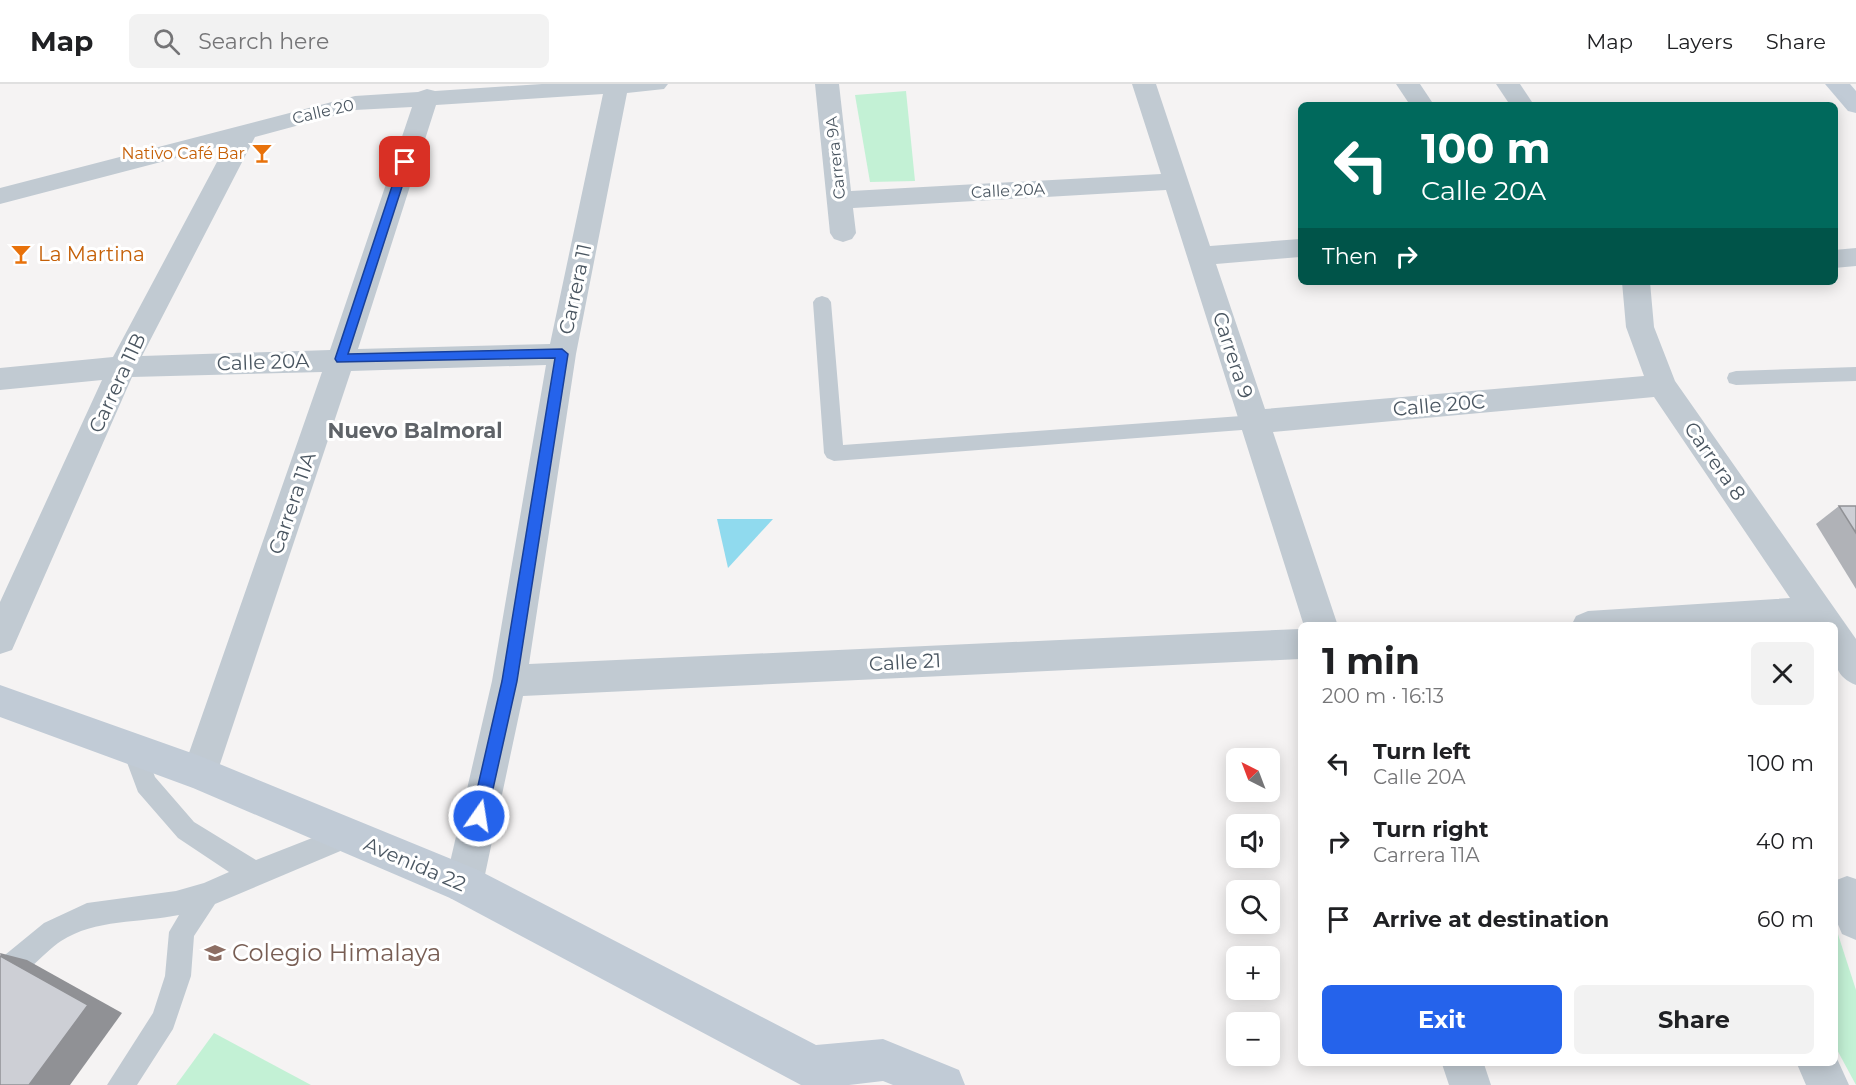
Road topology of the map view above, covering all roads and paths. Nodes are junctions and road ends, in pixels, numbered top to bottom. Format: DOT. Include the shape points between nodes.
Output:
graph roads {
  1 [pos="656,84"];
  2 [pos="827,84"];
  3 [pos="1144,84"];
  4 [pos="1408,84"];
  5 [pos="1508,84"];
  6 [pos="1837,84"];
  7 [pos="616,86"];
  8 [pos="427,96"];
  9 [pos="1420,102"];
  10 [pos="1520,102"];
  11 [pos="1856,106"];
  12 [pos="245,132"];
  13 [pos="1176,181"];
  14 [pos="0,196"];
  15 [pos="839,200"];
  16 [pos="843,233"];
  17 [pos="1298,248"];
  18 [pos="1201,256"];
  19 [pos="1856,257"];
  20 [pos="1838,259"];
  21 [pos="1636,285"];
  22 [pos="822,302"];
  23 [pos="562,354"];
  24 [pos="341,359"];
  25 [pos="122,367"];
  26 [pos="1856,374"];
  27 [pos="1736,378"];
  28 [pos="0,379"];
  29 [pos="1662,386"];
  30 [pos="1255,422"];
  31 [pos="1320,622"];
  32 [pos="1826,622"];
  33 [pos="0,639"];
  34 [pos="1838,641"];
  35 [pos="1298,644"];
  36 [pos="1856,669"];
  37 [pos="510,681"];
  38 [pos="0,701"];
  39 [pos="134,749"];
  40 [pos="200,772"];
  41 [pos="348,836"];
  42 [pos="254,873"];
  43 [pos="464,885"];
  44 [pos="206,895"];
  45 [pos="0,978"];
  46 [pos="1464,1066"];
  47 [pos="1819,1066"];
  48 [pos="815,1078"];
  49 [pos="121,1085"];
  50 [pos="944,1085"];
  51 [pos="1470,1085"];
  52 [pos="1828,1085"];
  1 -- 7 [label="street, Calle 20"];
  2 -- 15 [label="street, Carrera 9A"];
  3 -- 13 [label="street, Carrera 9"];
  4 -- 9 [label="street"];
  5 -- 10 [label="street"];
  6 -- 11 [label="street"];
  7 -- 8 [label="street, Calle 20"];
  7 -- 23 [label="street, Carrera 11"];
  8 -- 12 [label="street, Calle 20" via="355,103"];
  8 -- 24 [label="street, Carrera 11A"];
  12 -- 14 [label="street, Calle 20"];
  12 -- 25 [label="street, Carrera 11B"];
  13 -- 15 [label="street, Calle 20A"];
  13 -- 18 [label="street, Carrera 9"];
  15 -- 16 [label="street, Carrera 9A"];
  17 -- 18 [label="street"];
  18 -- 30 [label="street, Carrera 9"];
  19 -- 20 [label="street"];
  21 -- 29 [label="street, Carrera 8" via="1640,327"];
  22 -- 30 [label="lane, Calle 20C" via="834,453"];
  23 -- 24 [label="street, Calle 20A"];
  23 -- 37 [label="street, Carrera 11"];
  24 -- 25 [label="street, Calle 20A"];
  24 -- 40 [label="street, Carrera 11A"];
  25 -- 28 [label="street, Calle 20A"];
  25 -- 33 [label="street, Carrera 11B"];
  26 -- 27 [label="lane"];
  29 -- 30 [label="street, Calle 20C"];
  29 -- 32 [label="street, Carrera 8"];
  30 -- 31 [label="street, Carrera 9"];
  34 -- 36 [label="street, Carrera 8"];
  35 -- 37 [label="street, Calle 21"];
  37 -- 43 [label="street, Carrera 11"];
  38 -- 39 [label="street, Avenida 22"];
  39 -- 40 [label="street, Avenida 22"];
  39 -- 42 [label="lane" via="146,784 186,830"];
  40 -- 41 [label="street, Avenida 22"];
  41 -- 42 [label="lane"];
  41 -- 43 [label="street, Avenida 22"];
  42 -- 44 [label="lane"];
  43 -- 48 [label="street, Avenida 22"];
  44 -- 45 [label="lane" via="87,916 53,932"];
  44 -- 49 [label="lane" via="182,932 178,976 164,1020"];
  46 -- 51 [label="street"];
  47 -- 52 [label="street"];
  48 -- 50 [label="street, Avenida 22" via="883,1060"];
}
